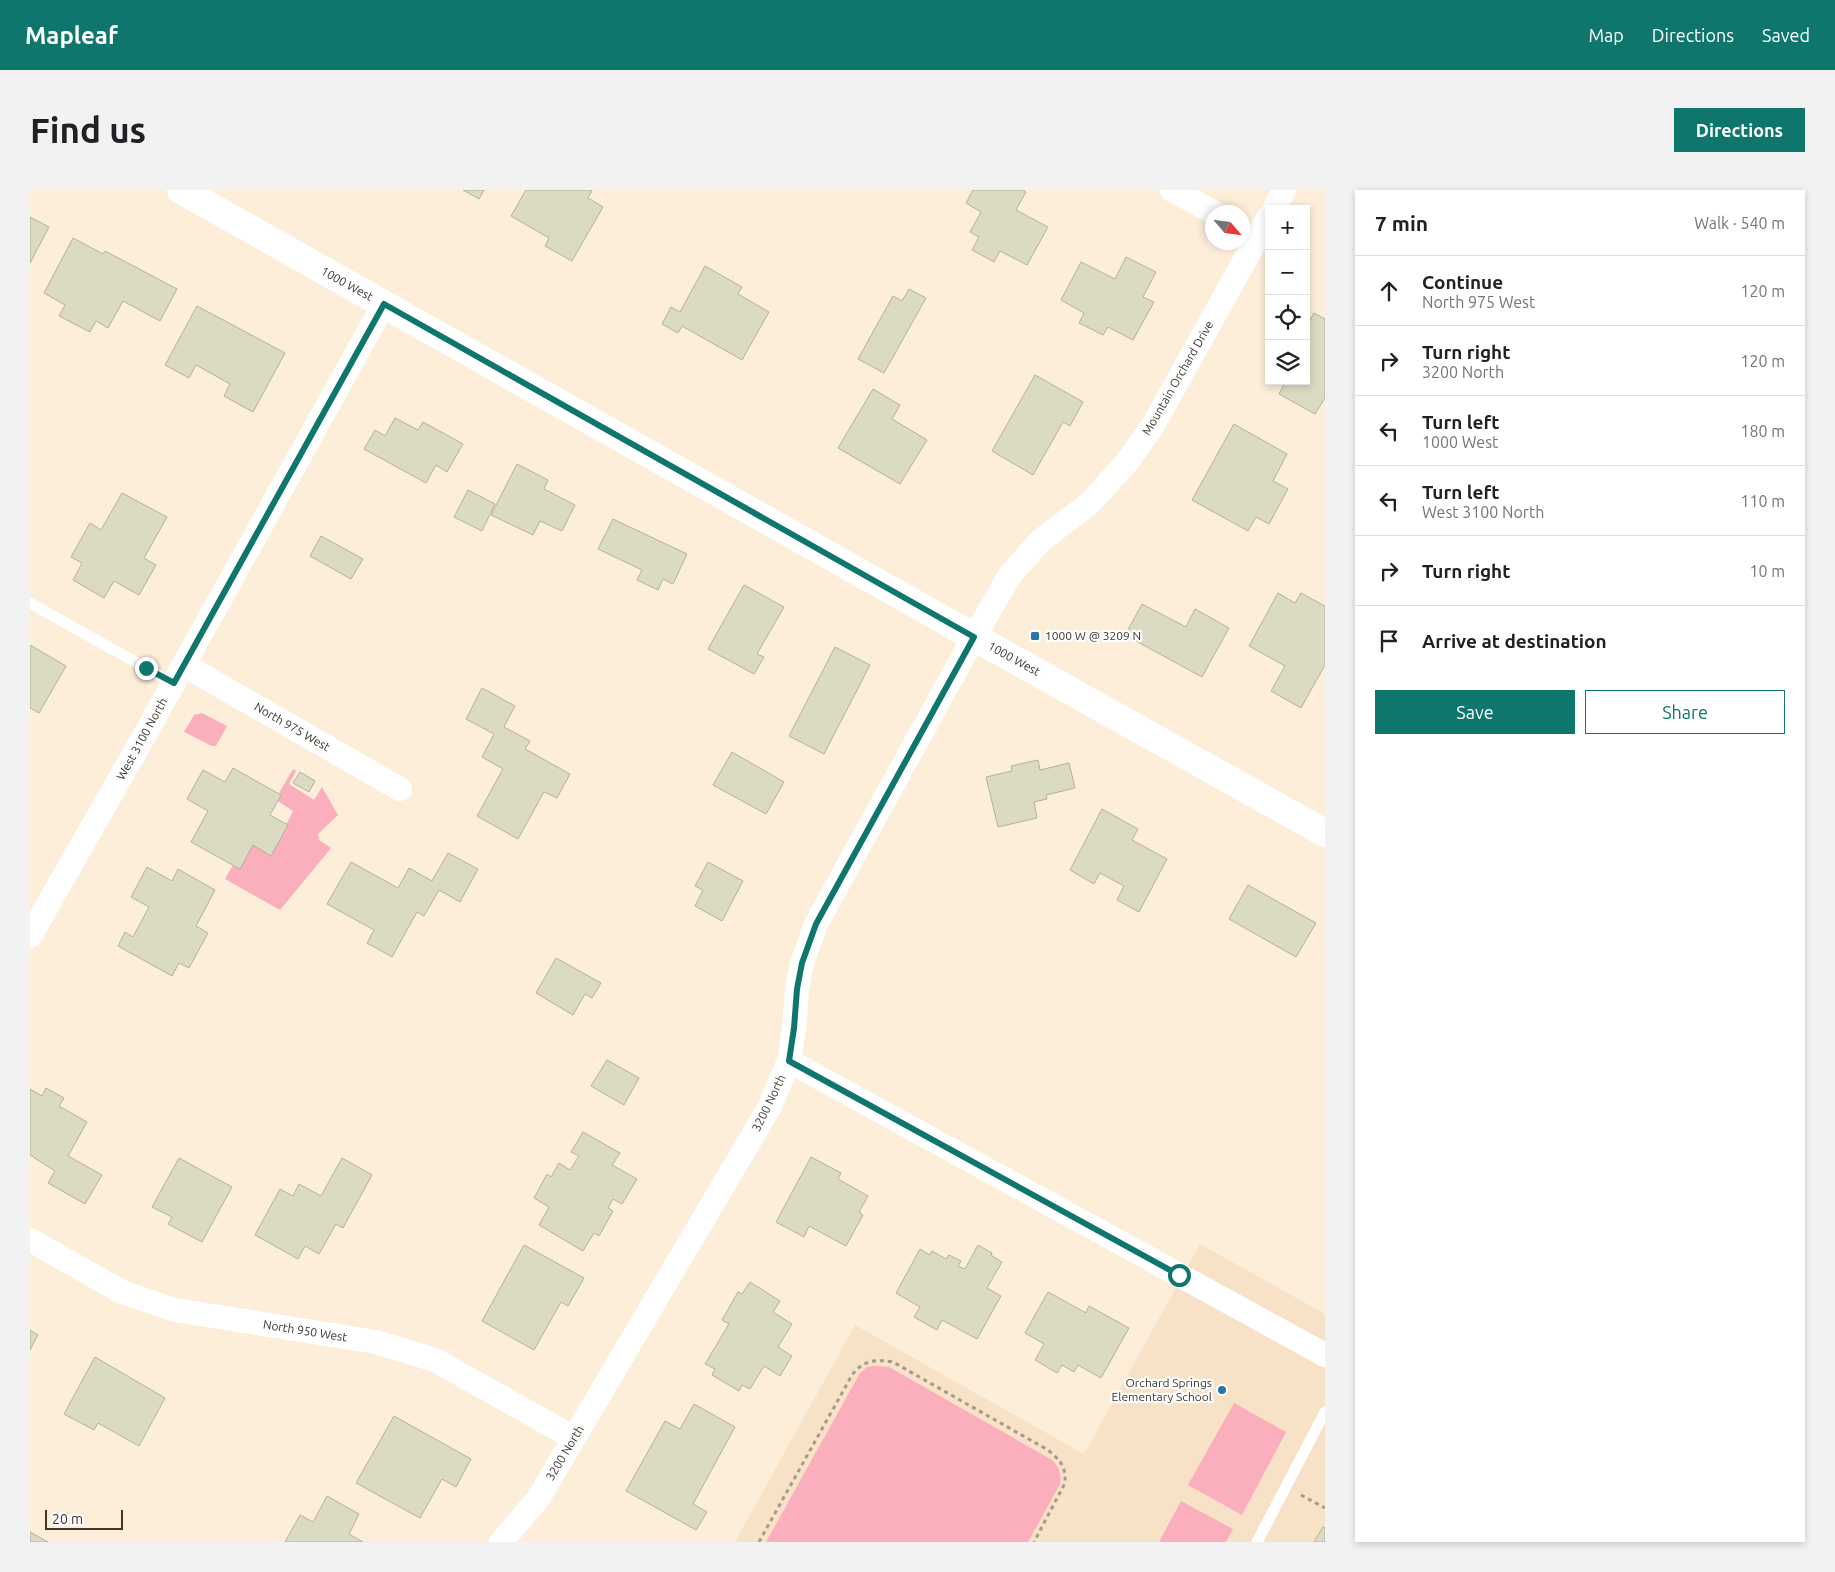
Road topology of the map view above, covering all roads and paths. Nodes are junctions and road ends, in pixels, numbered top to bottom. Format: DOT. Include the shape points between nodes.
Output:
graph roads {
  1 [pos="181,190"];
  2 [pos="1172,190"];
  3 [pos="1284,190"];
  4 [pos="1276,205"];
  5 [pos="1205,208"];
  6 [pos="1256,228"];
  7 [pos="384,304"];
  8 [pos="30,603"];
  9 [pos="974,637"];
  10 [pos="179,674"];
  11 [pos="400,789"];
  12 [pos="1325,833"];
  13 [pos="30,936"];
  14 [pos="789,1061"];
  15 [pos="30,1240"];
  16 [pos="1325,1355"];
  17 [pos="1325,1412"];
  18 [pos="574,1438"];
  19 [pos="1302,1495"];
  20 [pos="1325,1508"];
  21 [pos="501,1542"];
  22 [pos="759,1542"];
  23 [pos="1034,1542"];
  24 [pos="1257,1542"];
  1 -- 7 [label="street, 1000 West"];
  2 -- 5 [label="street"];
  3 -- 4 [label="street"];
  6 -- 9 [label="street, Mountain Orchard Drive" via="1152,427 1127,462 1089,504 1040,541 1010,575"];
  7 -- 9 [label="street, 1000 West"];
  7 -- 10 [label="street, West 3100 North"];
  8 -- 10 [label="lane"];
  9 -- 12 [label="street, 1000 West"];
  9 -- 14 [label="street, 3200 North" via="816,924 802,963"];
  10 -- 11 [label="street, North 975 West"];
  10 -- 13 [label="street, West 3100 North"];
  14 -- 16 [label="street"];
  14 -- 18 [label="street, 3200 North" via="769,1108 746,1149"];
  15 -- 18 [label="street, North 950 West" via="122,1292 175,1310 376,1342 435,1360"];
  17 -- 24 [label="lane"];
  18 -- 21 [label="street, 3200 North" via="538,1499"];
  19 -- 20 [label="path"];
  22 -- 23 [label="path" via="852,1374 868,1362 880,1360 893,1362 1061,1460 1066,1472 1065,1483"];
}
